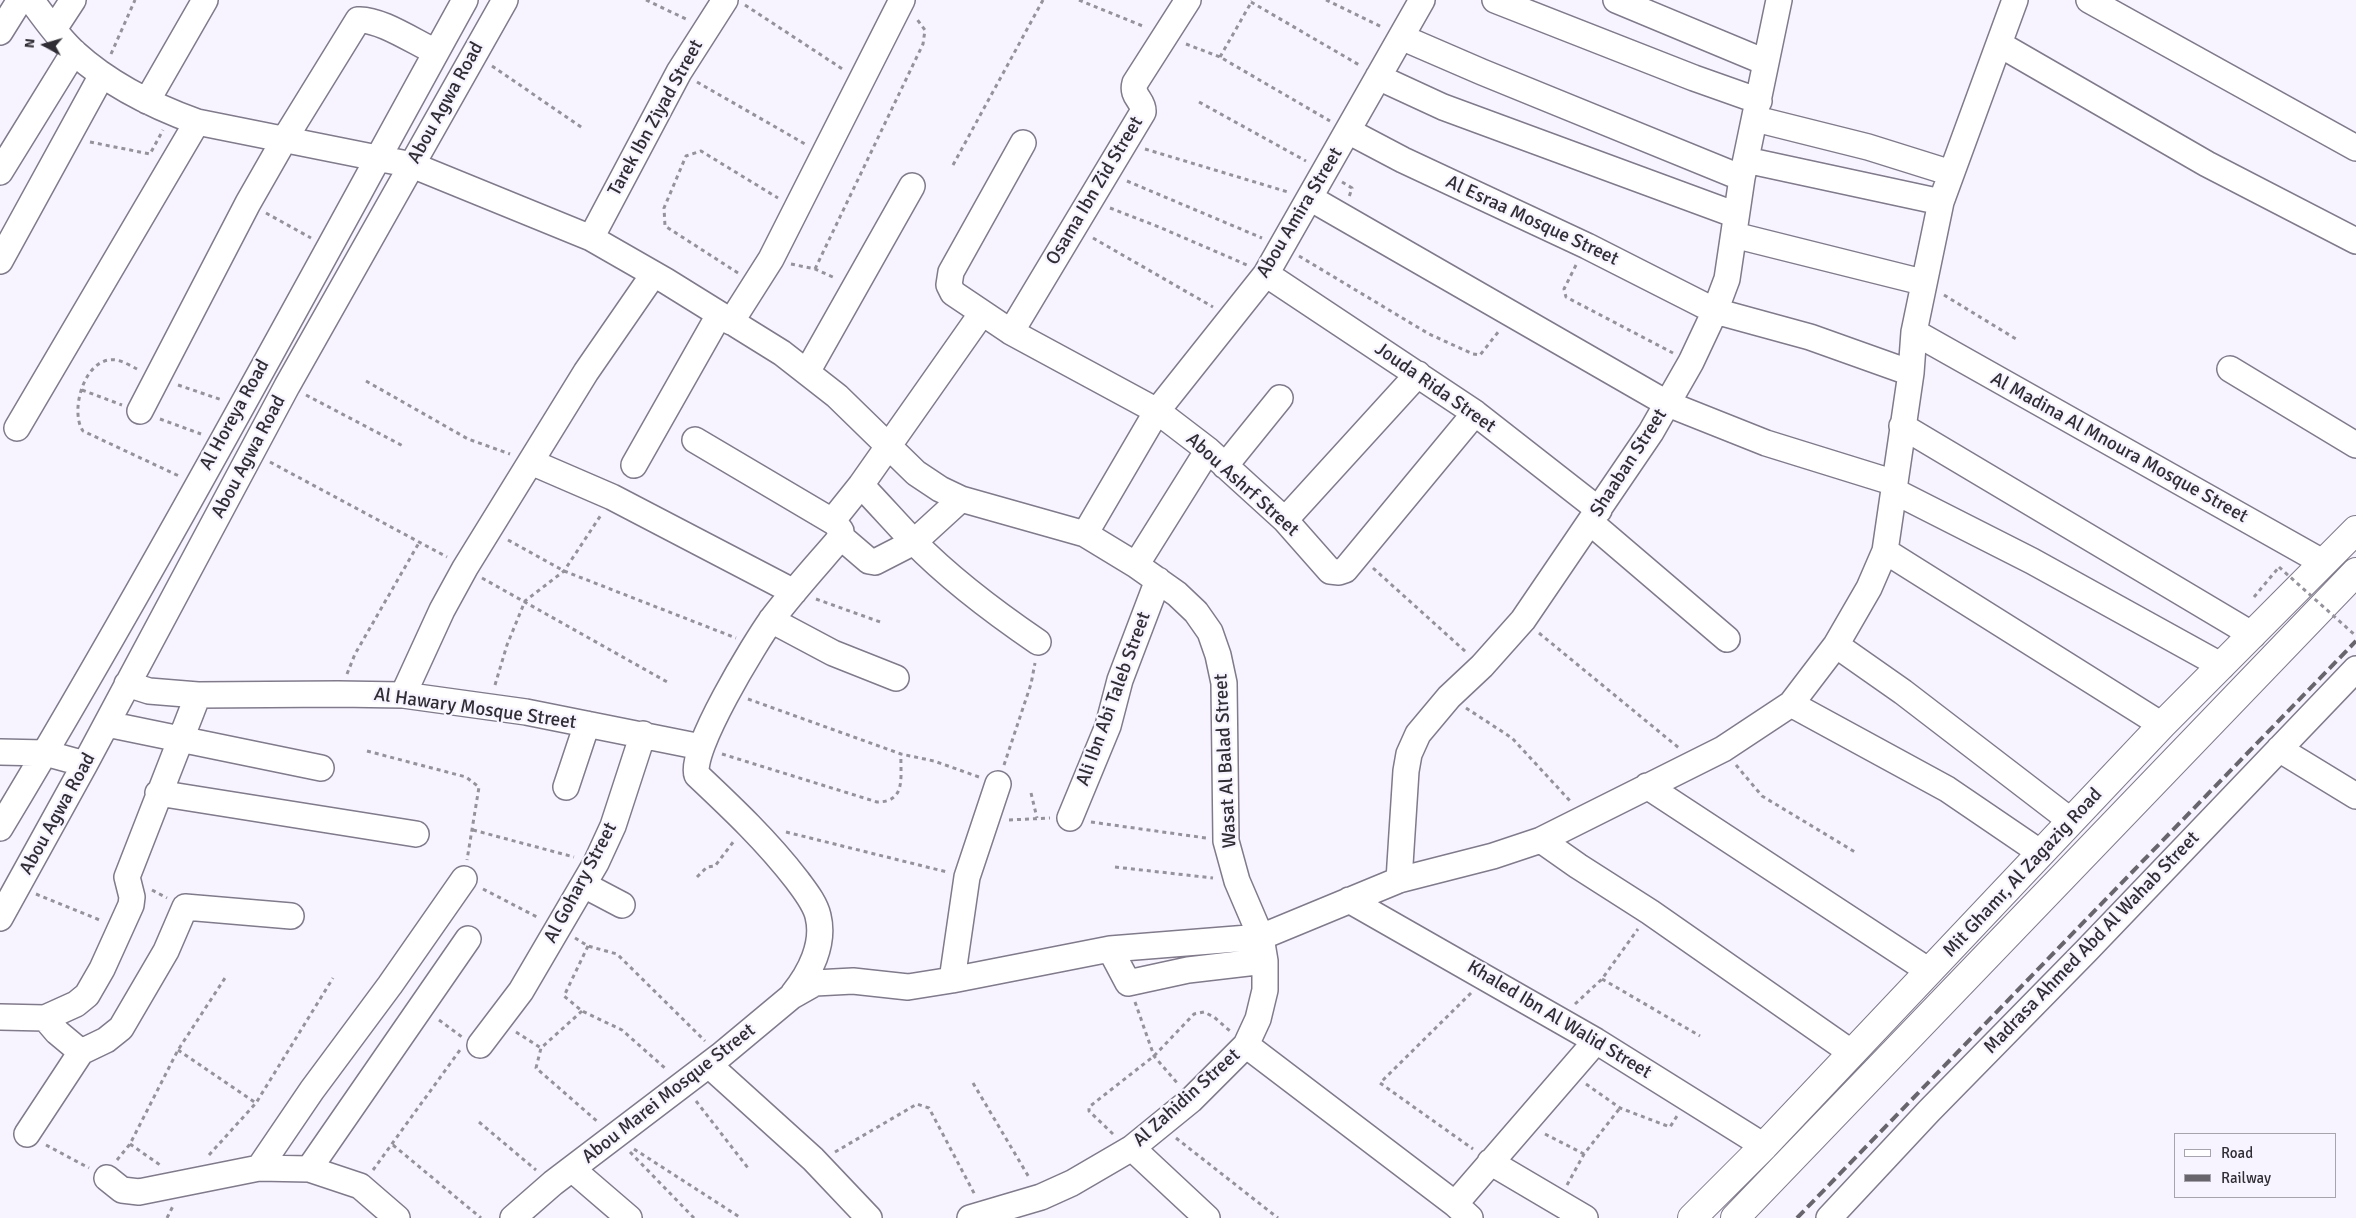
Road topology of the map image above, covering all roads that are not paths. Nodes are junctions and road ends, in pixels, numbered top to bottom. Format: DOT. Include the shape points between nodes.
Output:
graph roads {
  1 [pos="20,0"];
  2 [pos="31,0"];
  3 [pos="73,0"];
  4 [pos="205,0"];
  5 [pos="465,0"];
  6 [pos="505,0"];
  7 [pos="725,0"];
  8 [pos="1188,0"];
  9 [pos="1422,0"];
  10 [pos="1495,0"];
  11 [pos="1616,0"];
  12 [pos="1778,0"];
  13 [pos="2015,0"];
  14 [pos="2089,0"];
  15 [pos="901,2"];
  16 [pos="54,29"];
  17 [pos="0,32"];
  18 [pos="1401,37"];
  19 [pos="1998,44"];
  20 [pos="74,52"];
  21 [pos="436,52"];
  22 [pos="1765,62"];
  23 [pos="102,75"];
  24 [pos="1378,77"];
  25 [pos="146,102"];
  26 [pos="1757,110"];
  27 [pos="197,122"];
  28 [pos="1348,131"];
  29 [pos="284,140"];
  30 [pos="1023,143"];
  31 [pos="2356,148"];
  32 [pos="376,158"];
  33 [pos="412,165"];
  34 [pos="1744,169"];
  35 [pos="0,172"];
  36 [pos="1951,174"];
  37 [pos="912,186"];
  38 [pos="1310,198"];
  39 [pos="1941,202"];
  40 [pos="1735,225"];
  41 [pos="591,238"];
  42 [pos="2356,241"];
  43 [pos="0,261"];
  44 [pos="1266,274"];
  45 [pos="653,275"];
  46 [pos="1922,282"];
  47 [pos="1715,311"];
  48 [pos="982,313"];
  49 [pos="725,319"];
  50 [pos="1011,332"];
  51 [pos="1914,332"];
  52 [pos="2230,369"];
  53 [pos="806,372"];
  54 [pos="1912,373"];
  55 [pos="1418,374"];
  56 [pos="1280,398"];
  57 [pos="1668,404"];
  58 [pos="140,411"];
  59 [pos="1157,411"];
  60 [pos="1475,413"];
  61 [pos="1902,426"];
  62 [pos="17,428"];
  63 [pos="696,440"];
  64 [pos="889,445"];
  65 [pos="2356,445"];
  66 [pos="1216,458"];
  67 [pos="531,462"];
  68 [pos="634,465"];
  69 [pos="861,485"];
  70 [pos="1894,487"];
  71 [pos="961,499"];
  72 [pos="1594,516"];
  73 [pos="1286,520"];
  74 [pos="837,529"];
  75 [pos="2356,530"];
  76 [pos="1085,534"];
  77 [pos="914,542"];
  78 [pos="1886,551"];
  79 [pos="2324,563"];
  80 [pos="1136,564"];
  81 [pos="2356,572"];
  82 [pos="1158,580"];
  83 [pos="794,592"];
  84 [pos="771,620"];
  85 [pos="2253,635"];
  86 [pos="1727,639"];
  87 [pos="1038,642"];
  88 [pos="1836,645"];
  89 [pos="2222,666"];
  90 [pos="2356,669"];
  91 [pos="896,678"];
  92 [pos="127,684"];
  93 [pos="403,695"];
  94 [pos="198,696"];
  95 [pos="1792,704"];
  96 [pos="107,724"];
  97 [pos="587,724"];
  98 [pos="2162,725"];
  99 [pos="643,734"];
  100 [pos="181,741"];
  101 [pos="702,747"];
  102 [pos="2279,749"];
  103 [pos="0,752"];
  104 [pos="45,753"];
  105 [pos="85,764"];
  106 [pos="321,768"];
  107 [pos="998,784"];
  108 [pos="1647,786"];
  109 [pos="566,787"];
  110 [pos="158,793"];
  111 [pos="2356,796"];
  112 [pos="1070,818"];
  113 [pos="2071,821"];
  114 [pos="0,828"];
  115 [pos="416,834"];
  116 [pos="1541,840"];
  117 [pos="2041,853"];
  118 [pos="464,879"];
  119 [pos="1399,880"];
  120 [pos="584,885"];
  121 [pos="1349,900"];
  122 [pos="622,905"];
  123 [pos="291,916"];
  124 [pos="0,918"];
  125 [pos="1261,937"];
  126 [pos="468,939"];
  127 [pos="1110,949"];
  128 [pos="1266,961"];
  129 [pos="1929,971"];
  130 [pos="952,980"];
  131 [pos="792,996"];
  132 [pos="0,1017"];
  133 [pos="45,1018"];
  134 [pos="1596,1041"];
  135 [pos="1246,1045"];
  136 [pos="471,1047"];
  137 [pos="81,1052"];
  138 [pos="1852,1053"];
  139 [pos="714,1061"];
  140 [pos="27,1134"];
  141 [pos="1764,1146"];
  142 [pos="1132,1148"];
  143 [pos="1490,1162"];
  144 [pos="259,1168"];
  145 [pos="309,1169"];
  146 [pos="572,1169"];
  147 [pos="107,1178"];
  148 [pos="1463,1211"];
  149 [pos="982,1216"];
  150 [pos="397,1218"];
  151 [pos="513,1218"];
  152 [pos="628,1218"];
  153 [pos="869,1218"];
  154 [pos="1207,1218"];
  155 [pos="1585,1218"];
  156 [pos="1692,1218"];
  157 [pos="1735,1218"];
  158 [pos="1829,1218"];
  1 -- 17 [label="street"];
  2 -- 16 [label="street, Wasat Al Balad Street"];
  3 -- 16 [label="street"];
  4 -- 25 [label="street"];
  5 -- 21 [label="street, Al Horeya Road"];
  6 -- 33 [label="street, Abou Agwa Road"];
  7 -- 41 [label="street, Tarek Ibn Ziyad Street" via="680,72"];
  8 -- 50 [label="street, Osama Ibn Zid Street" via="1135,84 1134,94 1143,109"];
  9 -- 18 [label="street, Abou Amira Street"];
  10 -- 26 [label="street" via="1694,78"];
  11 -- 22 [label="street"];
  12 -- 22 [label="street, Shaaban Street"];
  13 -- 19 [label="street"];
  14 -- 31 [label="street"];
  15 -- 49 [label="street" via="825,155 755,285"];
  16 -- 20 [label="street, Wasat Al Balad Street"];
  18 -- 24 [label="street, Abou Amira Street"];
  18 -- 34 [label="street" via="1482,72"];
  19 -- 36 [label="street"];
  19 -- 42 [label="street" via="2207,164"];
  20 -- 23 [label="street, Wasat Al Balad Street"];
  20 -- 35 [label="street"];
  21 -- 29 [label="street" via="366,19 358,20"];
  21 -- 32 [label="street, Al Horeya Road"];
  22 -- 26 [label="street, Shaaban Street"];
  23 -- 25 [label="street, Wasat Al Balad Street"];
  23 -- 43 [label="street"];
  24 -- 28 [label="street, Abou Amira Street"];
  24 -- 40 [label="street" via="1443,107"];
  25 -- 27 [label="street, Wasat Al Balad Street"];
  26 -- 34 [label="street, Shaaban Street"];
  26 -- 36 [label="street"];
  27 -- 29 [label="street, Wasat Al Balad Street"];
  27 -- 62 [label="street"];
  28 -- 38 [label="street, Abou Amira Street"];
  28 -- 47 [label="street, Al Esraa Mosque Street"];
  29 -- 32 [label="street, Wasat Al Balad Street"];
  29 -- 58 [label="street"];
  30 -- 48 [label="street, Abou Ashrf Street" via="951,272 949,286 954,293"];
  32 -- 33 [label="street, Wasat Al Balad Street"];
  32 -- 104 [label="street, Al Horeya Road"];
  33 -- 41 [label="street, Wasat Al Balad Street"];
  33 -- 92 [label="street, Abou Agwa Road" via="287,386"];
  34 -- 39 [label="street"];
  34 -- 40 [label="street, Shaaban Street"];
  36 -- 39 [label="street"];
  37 -- 53 [label="street"];
  38 -- 44 [label="street, Abou Amira Street"];
  38 -- 57 [label="street"];
  39 -- 46 [label="street"];
  40 -- 46 [label="street"];
  40 -- 47 [label="street, Shaaban Street" via="1727,279"];
  41 -- 45 [label="street, Wasat Al Balad Street"];
  44 -- 55 [label="street, Jouda Rida Street"];
  44 -- 59 [label="street, Abou Amira Street"];
  45 -- 49 [label="street, Wasat Al Balad Street"];
  45 -- 67 [label="street" via="586,372"];
  46 -- 51 [label="street"];
  47 -- 54 [label="street, Al Esraa Mosque Street" via="1810,337"];
  47 -- 57 [label="street, Shaaban Street"];
  48 -- 50 [label="street, Abou Ashrf Street"];
  48 -- 64 [label="street"];
  49 -- 53 [label="street, Wasat Al Balad Street" via="782,353"];
  49 -- 68 [label="street"];
  50 -- 59 [label="street, Abou Ashrf Street"];
  51 -- 54 [label="street"];
  51 -- 79 [label="street, Al Madina Al Mnoura Mosque Street"];
  52 -- 65 [label="street"];
  53 -- 64 [label="street, Wasat Al Balad Street"];
  54 -- 61 [label="street"];
  55 -- 60 [label="street, Jouda Rida Street"];
  55 -- 73 [label="street"];
  56 -- 66 [label="street"];
  57 -- 70 [label="street" via="1766,443"];
  57 -- 72 [label="street, Shaaban Street"];
  59 -- 66 [label="street, Abou Ashrf Street"];
  59 -- 76 [label="street, Abou Amira Street"];
  60 -- 72 [label="street, Jouda Rida Street"];
  60 -- 73 [label="street, Abou Ashrf Street" via="1344,570 1330,571"];
  61 -- 70 [label="street"];
  61 -- 85 [label="street"];
  63 -- 74 [label="street"];
  64 -- 69 [label="street"];
  64 -- 71 [label="street, Wasat Al Balad Street" via="916,473"];
  66 -- 73 [label="street, Abou Ashrf Street"];
  66 -- 80 [label="street"];
  67 -- 83 [label="street" via="612,498"];
  67 -- 93 [label="street" via="442,610"];
  69 -- 74 [label="street"];
  69 -- 77 [label="street"];
  70 -- 78 [label="street"];
  70 -- 89 [label="street"];
  71 -- 76 [label="street, Wasat Al Balad Street"];
  71 -- 77 [label="street"];
  72 -- 86 [label="street, Jouda Rida Street"];
  72 -- 119 [label="street, Shaaban Street" via="1523,620 1418,734 1406,771"];
  74 -- 77 [label="street" via="872,563"];
  74 -- 83 [label="street"];
  75 -- 79 [label="highway, Mit Ghamr, Al Zagazig Road"];
  76 -- 80 [label="street, Wasat Al Balad Street"];
  77 -- 87 [label="street" via="974,595"];
  78 -- 88 [label="street"];
  78 -- 98 [label="street"];
  79 -- 85 [label="highway, Mit Ghamr, Al Zagazig Road"];
  80 -- 82 [label="street, Wasat Al Balad Street"];
  81 -- 157 [label="highway, Mit Ghamr, Al Zagazig Road"];
  82 -- 112 [label="street, Ali Ibn Abi Taleb Street" via="1120,680 1108,726"];
  82 -- 125 [label="street, Wasat Al Balad Street" via="1196,612 1210,632 1218,655 1226,717 1226,841 1237,881"];
  83 -- 84 [label="street"];
  84 -- 91 [label="street" via="833,653"];
  84 -- 101 [label="street" via="728,692"];
  85 -- 89 [label="highway, Mit Ghamr, Al Zagazig Road"];
  88 -- 95 [label="street"];
  88 -- 113 [label="street" via="1903,692"];
  89 -- 98 [label="highway, Mit Ghamr, Al Zagazig Road"];
  90 -- 102 [label="street, Madrasa Ahmed Abd Al Wahab Street"];
  92 -- 94 [label="street, Al Hawary Mosque Street" via="149,691"];
  92 -- 96 [label="street, Abou Agwa Road"];
  93 -- 94 [label="street, Al Hawary Mosque Street"];
  93 -- 97 [label="street, Al Hawary Mosque Street"];
  94 -- 100 [label="street"];
  95 -- 108 [label="street, Abou Marei Mosque Street" via="1723,749"];
  95 -- 117 [label="street" via="1947,790"];
  96 -- 100 [label="street"];
  96 -- 105 [label="street, Abou Agwa Road"];
  97 -- 99 [label="street, Al Hawary Mosque Street"];
  97 -- 109 [label="street"];
  98 -- 113 [label="highway, Mit Ghamr, Al Zagazig Road"];
  99 -- 101 [label="street, Al Hawary Mosque Street"];
  99 -- 120 [label="street, Al Gohary Street" via="616,817"];
  100 -- 106 [label="street"];
  100 -- 110 [label="street"];
  101 -- 131 [label="street" via="695,765 697,775 748,823 786,866 811,900 818,916 819,937 814,959"];
  102 -- 111 [label="street"];
  102 -- 158 [label="street, Madrasa Ahmed Abd Al Wahab Street" via="1928,1111"];
  103 -- 104 [label="street"];
  104 -- 105 [label="street"];
  104 -- 114 [label="street, Al Horeya Road"];
  105 -- 124 [label="street, Abou Agwa Road"];
  107 -- 130 [label="street" via="967,877"];
  108 -- 116 [label="street, Abou Marei Mosque Street"];
  108 -- 129 [label="street"];
  110 -- 115 [label="street"];
  110 -- 133 [label="street" via="127,877 132,901 102,969 87,995 76,1004"];
  113 -- 117 [label="highway, Mit Ghamr, Al Zagazig Road"];
  116 -- 119 [label="street, Abou Marei Mosque Street"];
  116 -- 138 [label="street"];
  117 -- 129 [label="highway, Mit Ghamr, Al Zagazig Road"];
  118 -- 144 [label="street"];
  119 -- 121 [label="street, Abou Marei Mosque Street"];
  120 -- 122 [label="street"];
  120 -- 136 [label="street, Al Gohary Street" via="500,1021"];
  121 -- 125 [label="street, Abou Marei Mosque Street"];
  121 -- 134 [label="street, Khaled Ibn Al Walid Street"];
  123 -- 137 [label="street" via="185,907 166,952 121,1028 106,1040"];
  125 -- 127 [label="street, Abou Marei Mosque Street"];
  125 -- 128 [label="street, Al Zahidin Street"];
  126 -- 145 [label="street"];
  127 -- 128 [label="street" via="1128,983 1206,967"];
  127 -- 130 [label="street, Abou Marei Mosque Street"];
  128 -- 135 [label="street, Al Zahidin Street" via="1265,990 1258,1019"];
  129 -- 138 [label="highway, Mit Ghamr, Al Zagazig Road"];
  130 -- 131 [label="street, Abou Marei Mosque Street" via="908,987 831,981 809,985"];
  131 -- 139 [label="street, Abou Marei Mosque Street"];
  132 -- 133 [label="street"];
  133 -- 137 [label="street"];
  134 -- 141 [label="street, Khaled Ibn Al Walid Street"];
  134 -- 143 [label="street"];
  135 -- 142 [label="street, Al Zahidin Street" via="1191,1100"];
  135 -- 148 [label="street"];
  137 -- 140 [label="street"];
  138 -- 141 [label="highway, Mit Ghamr, Al Zagazig Road"];
  139 -- 146 [label="street, Abou Marei Mosque Street"];
  139 -- 153 [label="street"];
  141 -- 156 [label="highway, Mit Ghamr, Al Zagazig Road"];
  142 -- 149 [label="street, Al Zahidin Street" via="1072,1183"];
  142 -- 154 [label="street"];
  143 -- 148 [label="street"];
  143 -- 155 [label="street"];
  144 -- 145 [label="street"];
  144 -- 147 [label="street" via="152,1191 122,1190"];
  145 -- 150 [label="street" via="360,1186"];
  146 -- 151 [label="street, Abou Marei Mosque Street"];
  146 -- 152 [label="street"];
}
